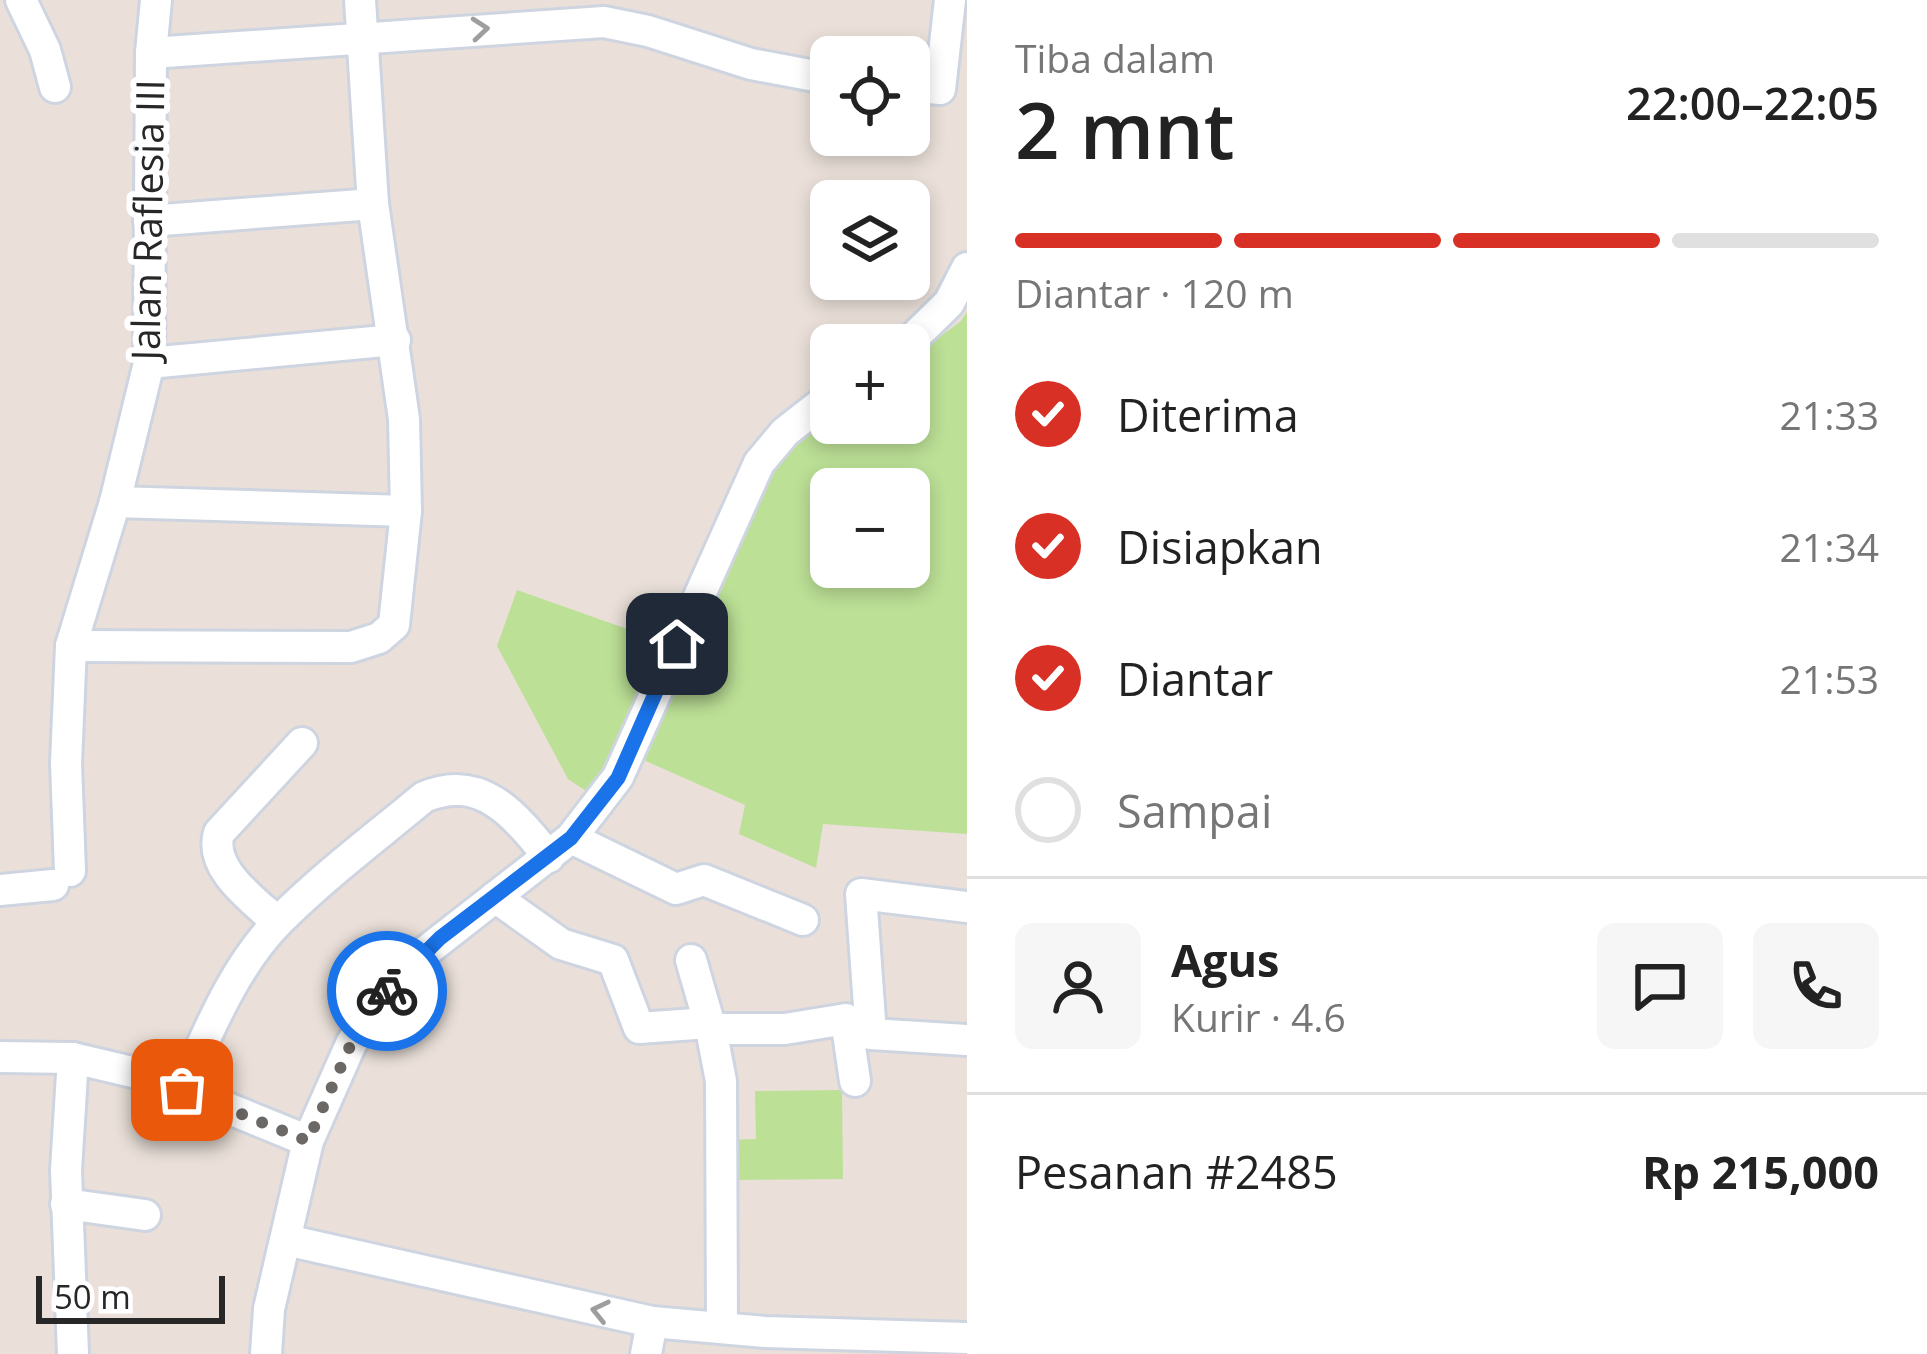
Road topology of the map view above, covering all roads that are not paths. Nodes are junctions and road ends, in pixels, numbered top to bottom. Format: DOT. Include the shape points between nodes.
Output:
graph roads {
  1 [pos="21,0"];
  2 [pos="156,0"];
  3 [pos="360,0"];
  4 [pos="950,0"];
  5 [pos="363,39"];
  6 [pos="151,53"];
  7 [pos="930,68"];
  8 [pos="810,75"];
  9 [pos="55,87"];
  10 [pos="374,204"];
  11 [pos="149,221"];
  12 [pos="967,268"];
  13 [pos="928,324"];
  14 [pos="395,340"];
  15 [pos="149,363"];
  16 [pos="810,412"];
  17 [pos="115,502"];
  18 [pos="406,512"];
  19 [pos="70,646"];
  20 [pos="302,743"];
  21 [pos="560,848"];
  22 [pos="0,890"];
  23 [pos="495,897"];
  24 [pos="967,907"];
  25 [pos="803,920"];
  26 [pos="278,922"];
  27 [pos="691,960"];
  28 [pos="710,1026"];
  29 [pos="967,1040"];
  30 [pos="0,1057"];
  31 [pos="73,1058"];
  32 [pos="855,1081"];
  33 [pos="182,1090"];
  34 [pos="308,1141"];
  35 [pos="66,1204"];
  36 [pos="145,1215"];
  37 [pos="286,1240"];
  38 [pos="652,1322"];
  39 [pos="722,1328"];
  40 [pos="967,1338"];
  41 [pos="765,1343"];
  42 [pos="73,1354"];
  43 [pos="266,1354"];
  44 [pos="646,1354"];
  1 -- 9 [label="street"];
  2 -- 6 [label="street, Jalan Raflesia III"];
  3 -- 5 [label="street"];
  4 -- 7 [label="street"];
  5 -- 6 [label="street"];
  5 -- 8 [label="street, one-way" via="604,22"];
  5 -- 10 [label="street"];
  6 -- 11 [label="street, Jalan Raflesia III"];
  10 -- 11 [label="street"];
  10 -- 14 [label="street"];
  11 -- 15 [label="street, Jalan Raflesia III"];
  12 -- 13 [label="street"];
  14 -- 15 [label="street"];
  14 -- 18 [label="street"];
  15 -- 17 [label="street, Jalan Raflesia III"];
  16 -- 21 [label="street" via="759,464 618,778"];
  17 -- 18 [label="street"];
  17 -- 19 [label="street, Jalan Raflesia III"];
  18 -- 19 [label="street" via="394,625 379,638 351,647"];
  19 -- 22 [label="street, Jalan Raflesia III" via="62,878"];
  20 -- 26 [label="street" via="216,843 232,879"];
  21 -- 23 [label="street"];
  21 -- 25 [label="street" via="676,889 704,880"];
  21 -- 26 [label="street" via="480,792 452,788 424,797"];
  23 -- 28 [label="street" via="561,944 613,960 639,1028"];
  23 -- 34 [label="street" via="407,966 376,1004"];
  24 -- 29 [label="street" via="861,894 871,1034"];
  26 -- 33 [label="street" via="230,989"];
  27 -- 28 [label="street"];
  28 -- 32 [label="street" via="785,1029 846,1018"];
  28 -- 39 [label="street" via="721,1081"];
  30 -- 31 [label="street"];
  31 -- 33 [label="street"];
  31 -- 35 [label="street"];
  33 -- 34 [label="street"];
  34 -- 37 [label="street"];
  35 -- 36 [label="street"];
  35 -- 42 [label="street"];
  38 -- 37 [label="street, one-way"];
  37 -- 43 [label="street"];
  38 -- 39 [label="street"];
  38 -- 44 [label="street"];
  39 -- 41 [label="street"];
  40 -- 41 [label="street"];
}
